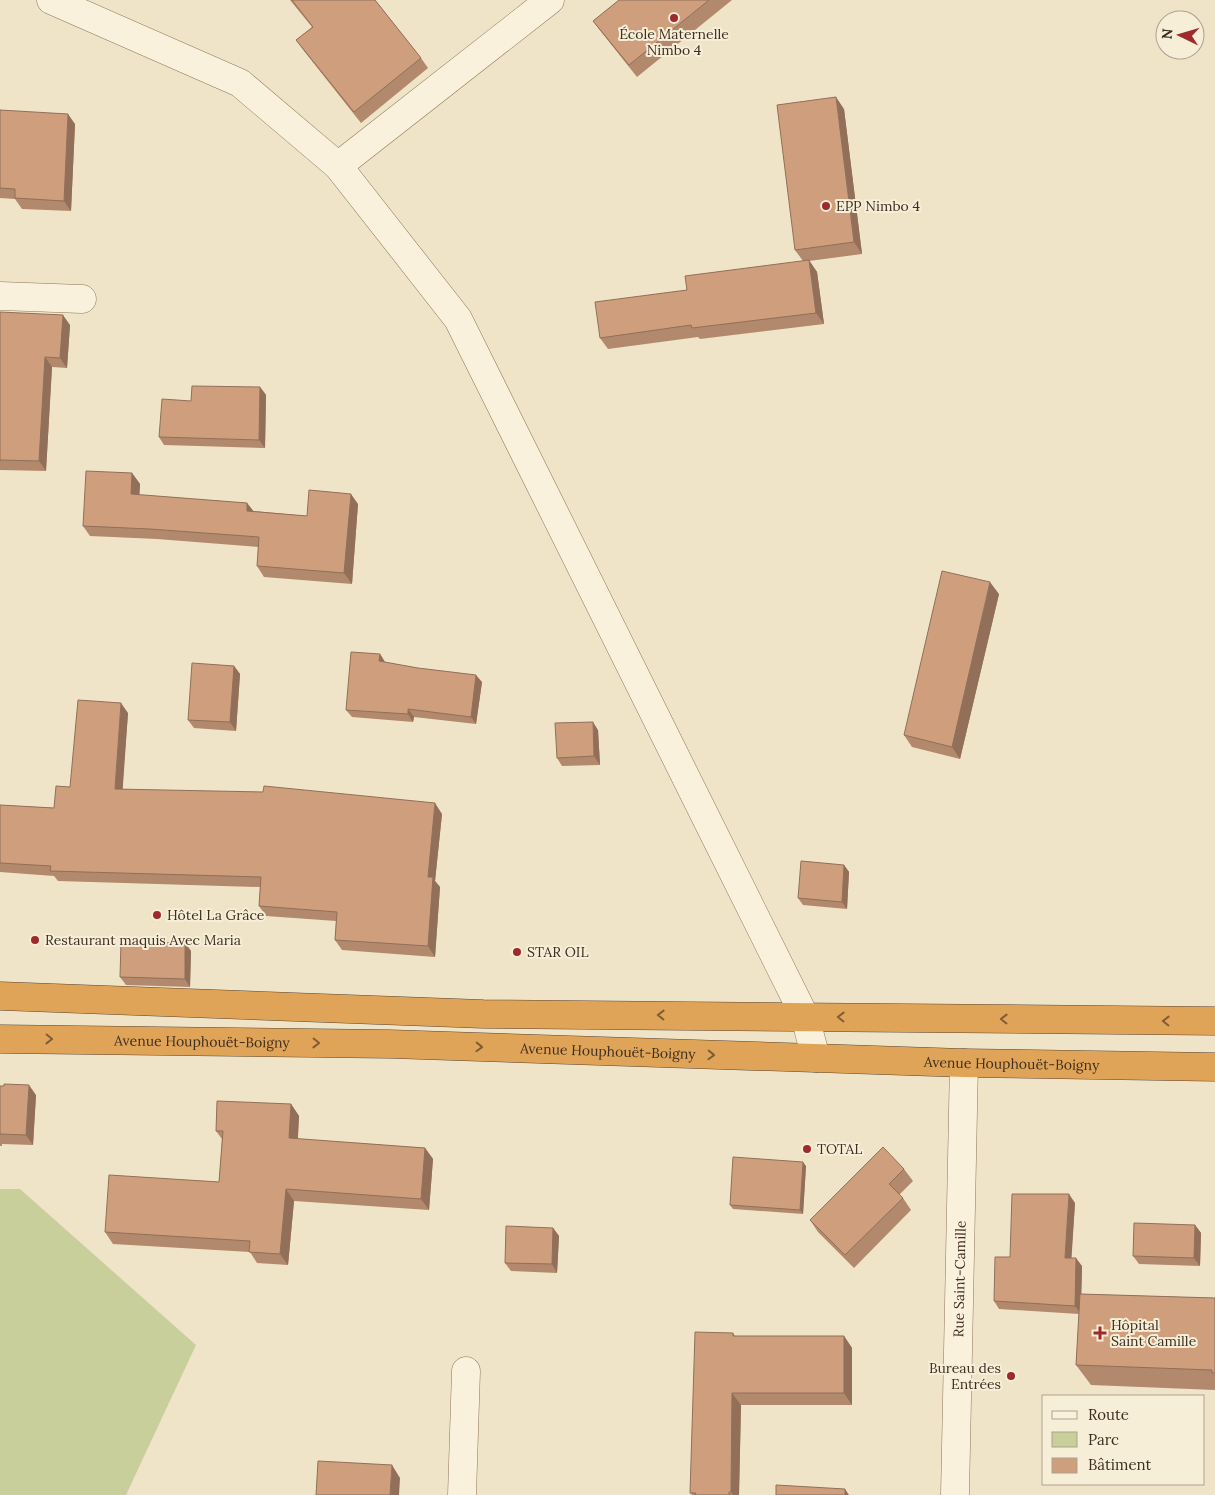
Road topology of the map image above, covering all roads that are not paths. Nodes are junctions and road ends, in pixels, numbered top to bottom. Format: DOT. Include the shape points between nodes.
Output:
graph roads {
  1 [pos="50,0"];
  2 [pos="550,0"];
  3 [pos="338,166"];
  4 [pos="0,296"];
  5 [pos="82,299"];
  6 [pos="0,996"];
  7 [pos="805,1017"];
  8 [pos="1215,1021"];
  9 [pos="0,1039"];
  10 [pos="816,1058"];
  11 [pos="964,1063"];
  12 [pos="1215,1067"];
  13 [pos="466,1371"];
  14 [pos="462,1495"];
  15 [pos="955,1495"];
  1 -- 3 [label="street" via="240,83"];
  2 -- 3 [label="street"];
  3 -- 7 [label="street" via="458,319"];
  4 -- 5 [label="street"];
  7 -- 6 [label="highway, one-way" via="483,1014"];
  8 -- 7 [label="highway, one-way"];
  7 -- 10 [label="street"];
  9 -- 10 [label="highway, Avenue Houphouët-Boigny, one-way" via="390,1044"];
  10 -- 11 [label="highway, Avenue Houphouët-Boigny"];
  11 -- 12 [label="highway, Avenue Houphouët-Boigny"];
  11 -- 15 [label="street, Rue Saint-Camille"];
  13 -- 14 [label="street"];
}
